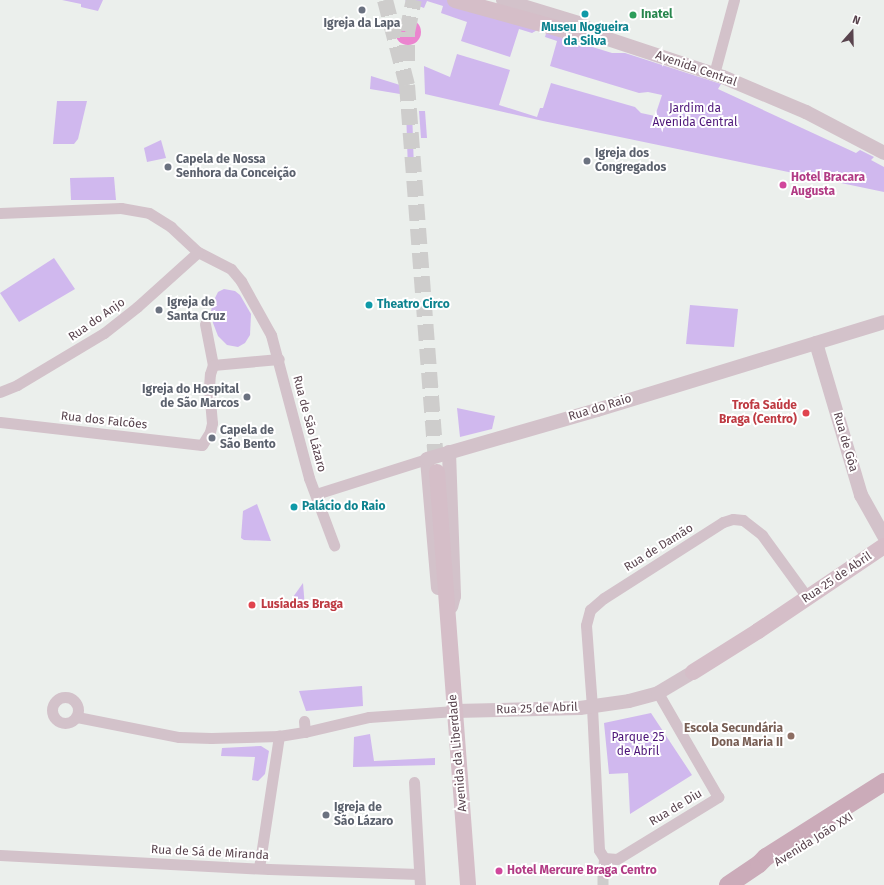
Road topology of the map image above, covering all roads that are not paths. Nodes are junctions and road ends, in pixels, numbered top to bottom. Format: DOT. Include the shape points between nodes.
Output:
graph roads {
  1 [pos="455,0"];
  2 [pos="503,0"];
  3 [pos="734,0"];
  4 [pos="602,37"];
  5 [pos="714,74"];
  6 [pos="884,153"];
  7 [pos="0,212"];
  8 [pos="198,252"];
  9 [pos="884,322"];
  10 [pos="205,324"];
  11 [pos="816,343"];
  12 [pos="279,359"];
  13 [pos="213,365"];
  14 [pos="0,392"];
  15 [pos="0,422"];
  16 [pos="449,452"];
  17 [pos="427,458"];
  18 [pos="437,472"];
  19 [pos="316,494"];
  20 [pos="884,536"];
  21 [pos="334,545"];
  22 [pos="884,546"];
  23 [pos="807,597"];
  24 [pos="448,620"];
  25 [pos="693,672"];
  26 [pos="658,693"];
  27 [pos="592,707"];
  28 [pos="455,711"];
  29 [pos="76,717"];
  30 [pos="279,736"];
  31 [pos="414,782"];
  32 [pos="884,782"];
  33 [pos="884,797"];
  34 [pos="0,855"];
  35 [pos="766,857"];
  36 [pos="604,858"];
  37 [pos="259,868"];
  38 [pos="603,873"];
  39 [pos="419,879"];
  40 [pos="738,884"];
  41 [pos="468,885"];
  42 [pos="715,885"];
  1 -- 4 [label="main road" via="589,37"];
  2 -- 4 [label="street, Avenida Central" via="579,23"];
  3 -- 5 [label="street"];
  4 -- 5 [label="street, Avenida Central"];
  5 -- 6 [label="street, Avenida Central" via="806,112"];
  7 -- 8 [label="street, Rua de São Lázaro" via="121,208 149,213 171,227"];
  8 -- 12 [label="street, Rua de São Lázaro" via="227,266 235,273 268,328"];
  8 -- 14 [label="street, Rua do Anjo" via="104,333 17,385"];
  9 -- 11 [label="street, Rua do Raio"];
  10 -- 13 [label="street"];
  11 -- 16 [label="street, Rua do Raio"];
  11 -- 20 [label="street, Rua de Gôa" via="861,495"];
  12 -- 13 [label="street"];
  12 -- 19 [label="street, Rua de São Lázaro"];
  13 -- 15 [label="street, Rua dos Falcões" via="209,386 212,423 202,445"];
  16 -- 17 [label="street, Rua do Raio"];
  16 -- 24 [label="street, Avenida da Liberdade" via="454,596"];
  17 -- 19 [label="street, Rua do Raio"];
  17 -- 24 [label="street, Avenida da Liberdade" via="439,596"];
  18 -- 24 [label="main road, Avenida da Liberdade"];
  19 -- 21 [label="street, Rua de São Lázaro" via="319,509"];
  22 -- 23 [label="main road, Rua 25 de Abril"];
  23 -- 25 [label="main road, Rua 25 de Abril"];
  23 -- 27 [label="street, Rua de Damão" via="762,535 743,520 723,522 604,598 590,610 586,625"];
  24 -- 28 [label="main road, Avenida da Liberdade"];
  25 -- 26 [label="street, Rua 25 de Abril"];
  26 -- 27 [label="street, Rua 25 de Abril" via="630,701"];
  26 -- 36 [label="street, Rua de Diu" via="718,797 617,859"];
  27 -- 28 [label="street, Rua 25 de Abril"];
  27 -- 36 [label="street" via="599,850"];
  28 -- 30 [label="street, Rua 25 de Abril" via="369,717 304,727"];
  28 -- 41 [label="main road, Avenida da Liberdade"];
  29 -- 30 [label="street, Rua 25 de Abril" via="179,737"];
  30 -- 37 [label="street"];
  31 -- 39 [label="street"];
  32 -- 35 [label="main road, Avenida João XXI"];
  33 -- 40 [label="main road, Avenida João XXI"];
  34 -- 37 [label="street, Rua de Sá de Miranda"];
  35 -- 40 [label="main road, Avenida João XXI"];
  35 -- 42 [label="main road, Avenida João XXI" via="756,859"];
  36 -- 38 [label="street"];
  37 -- 39 [label="street, Rua de Sá de Miranda"];
}
